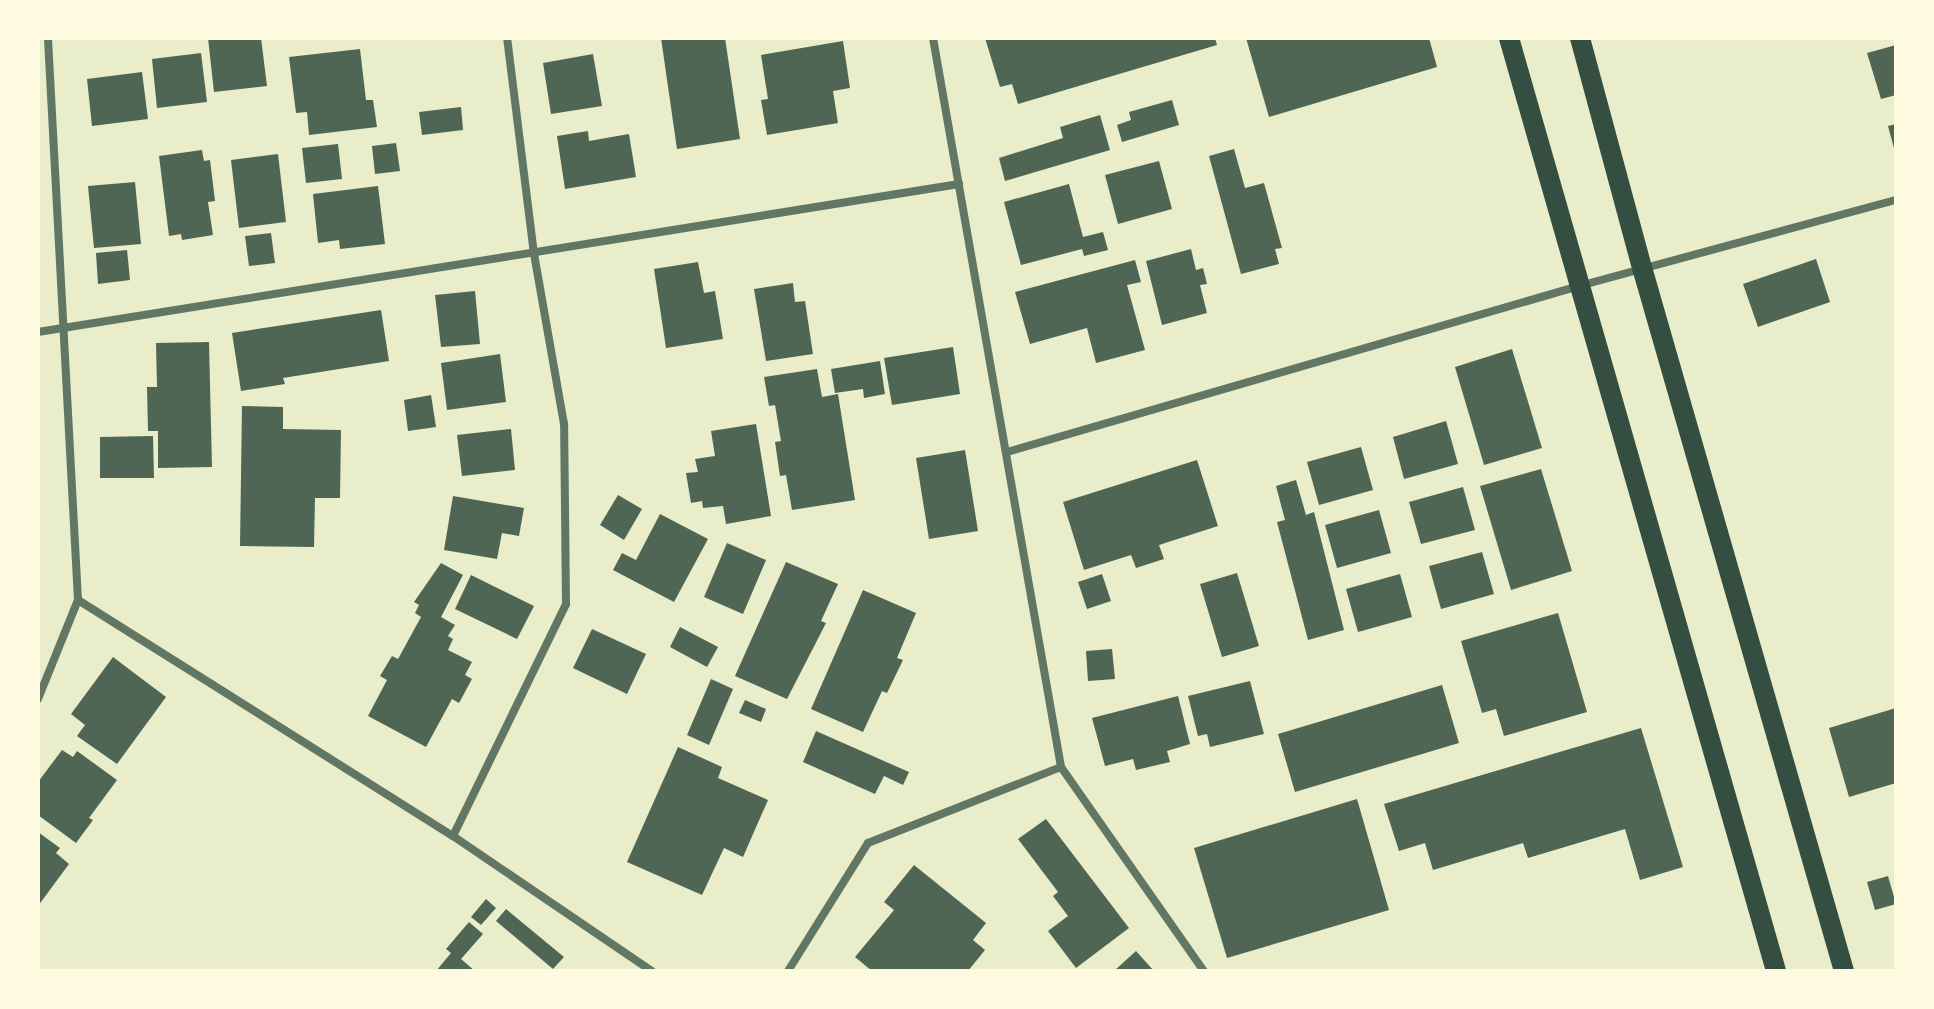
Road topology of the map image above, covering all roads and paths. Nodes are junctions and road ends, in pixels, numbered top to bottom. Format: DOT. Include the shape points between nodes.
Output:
graph roads {
  1 [pos="48,38"];
  2 [pos="507,38"];
  3 [pos="933,38"];
  4 [pos="1509,38"];
  5 [pos="1580,38"];
  6 [pos="959,184"];
  7 [pos="1896,200"];
  8 [pos="534,254"];
  9 [pos="1643,271"];
  10 [pos="1579,286"];
  11 [pos="64,328"];
  12 [pos="38,332"];
  13 [pos="1007,452"];
  14 [pos="78,600"];
  15 [pos="38,699"];
  16 [pos="1061,767"];
  17 [pos="453,836"];
  18 [pos="652,971"];
  19 [pos="788,971"];
  20 [pos="1204,971"];
  21 [pos="1776,971"];
  22 [pos="1844,971"];
  1 -- 11 [label="street"];
  2 -- 8 [label="street"];
  3 -- 6 [label="street"];
  4 -- 10 [label="main road"];
  5 -- 9 [label="main road"];
  6 -- 8 [label="street"];
  6 -- 13 [label="street"];
  7 -- 9 [label="street"];
  8 -- 11 [label="street"];
  8 -- 17 [label="street" via="564,424 566,604"];
  9 -- 10 [label="street"];
  9 -- 22 [label="main road"];
  10 -- 13 [label="street"];
  10 -- 21 [label="main road"];
  11 -- 12 [label="street"];
  11 -- 14 [label="street"];
  13 -- 16 [label="street"];
  14 -- 15 [label="street"];
  14 -- 17 [label="street"];
  16 -- 19 [label="street" via="868,843"];
  16 -- 20 [label="street"];
  17 -- 18 [label="street"];
}
